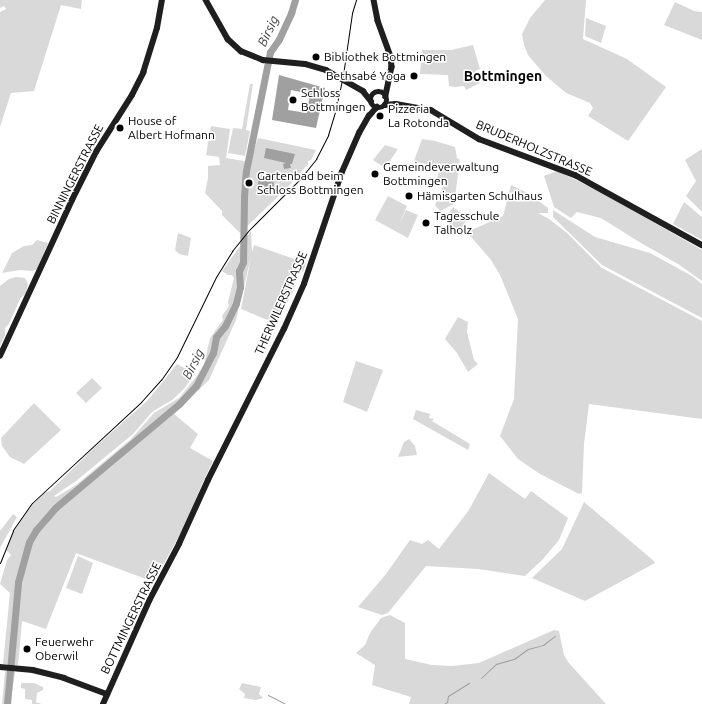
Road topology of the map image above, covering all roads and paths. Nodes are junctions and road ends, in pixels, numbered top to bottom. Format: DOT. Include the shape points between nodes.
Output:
graph roads {
  1 [pos="162,0"];
  2 [pos="206,0"];
  3 [pos="374,0"];
  4 [pos="391,74"];
  5 [pos="363,91"];
  6 [pos="377,93"];
  7 [pos="386,100"];
  8 [pos="374,104"];
  9 [pos="702,245"];
  10 [pos="0,356"];
  11 [pos="222,452"];
  12 [pos="2,667"];
  13 [pos="107,694"];
  14 [pos="102,704"];
  1 -- 10 [label="main road, BINNINGERSTRASSE" via="157,28 143,73 96,152"];
  2 -- 5 [label="main road" via="228,39 241,51 264,61 305,64 326,70"];
  3 -- 4 [label="main road" via="378,22 391,56"];
  4 -- 6 [label="main road, THERWILERSTRASSE"];
  4 -- 7 [label="main road"];
  5 -- 6 [label="main road"];
  5 -- 8 [label="main road"];
  6 -- 7 [label="main road"];
  6 -- 8 [label="main road, THERWILERSTRASSE"];
  7 -- 8 [label="main road, BRUDERHOLZSTRASSE" via="381,107"];
  7 -- 9 [label="main road, BRUDERHOLZSTRASSE" via="431,110 479,139 575,175"];
  8 -- 11 [label="main road, THERWILERSTRASSE" via="342,172 304,284"];
  11 -- 13 [label="main road, BOTTMINGERSTRASSE"];
  12 -- 13 [label="main road, BOTTMINGERSTRASSE" via="64,678"];
  13 -- 14 [label="main road"];
}
